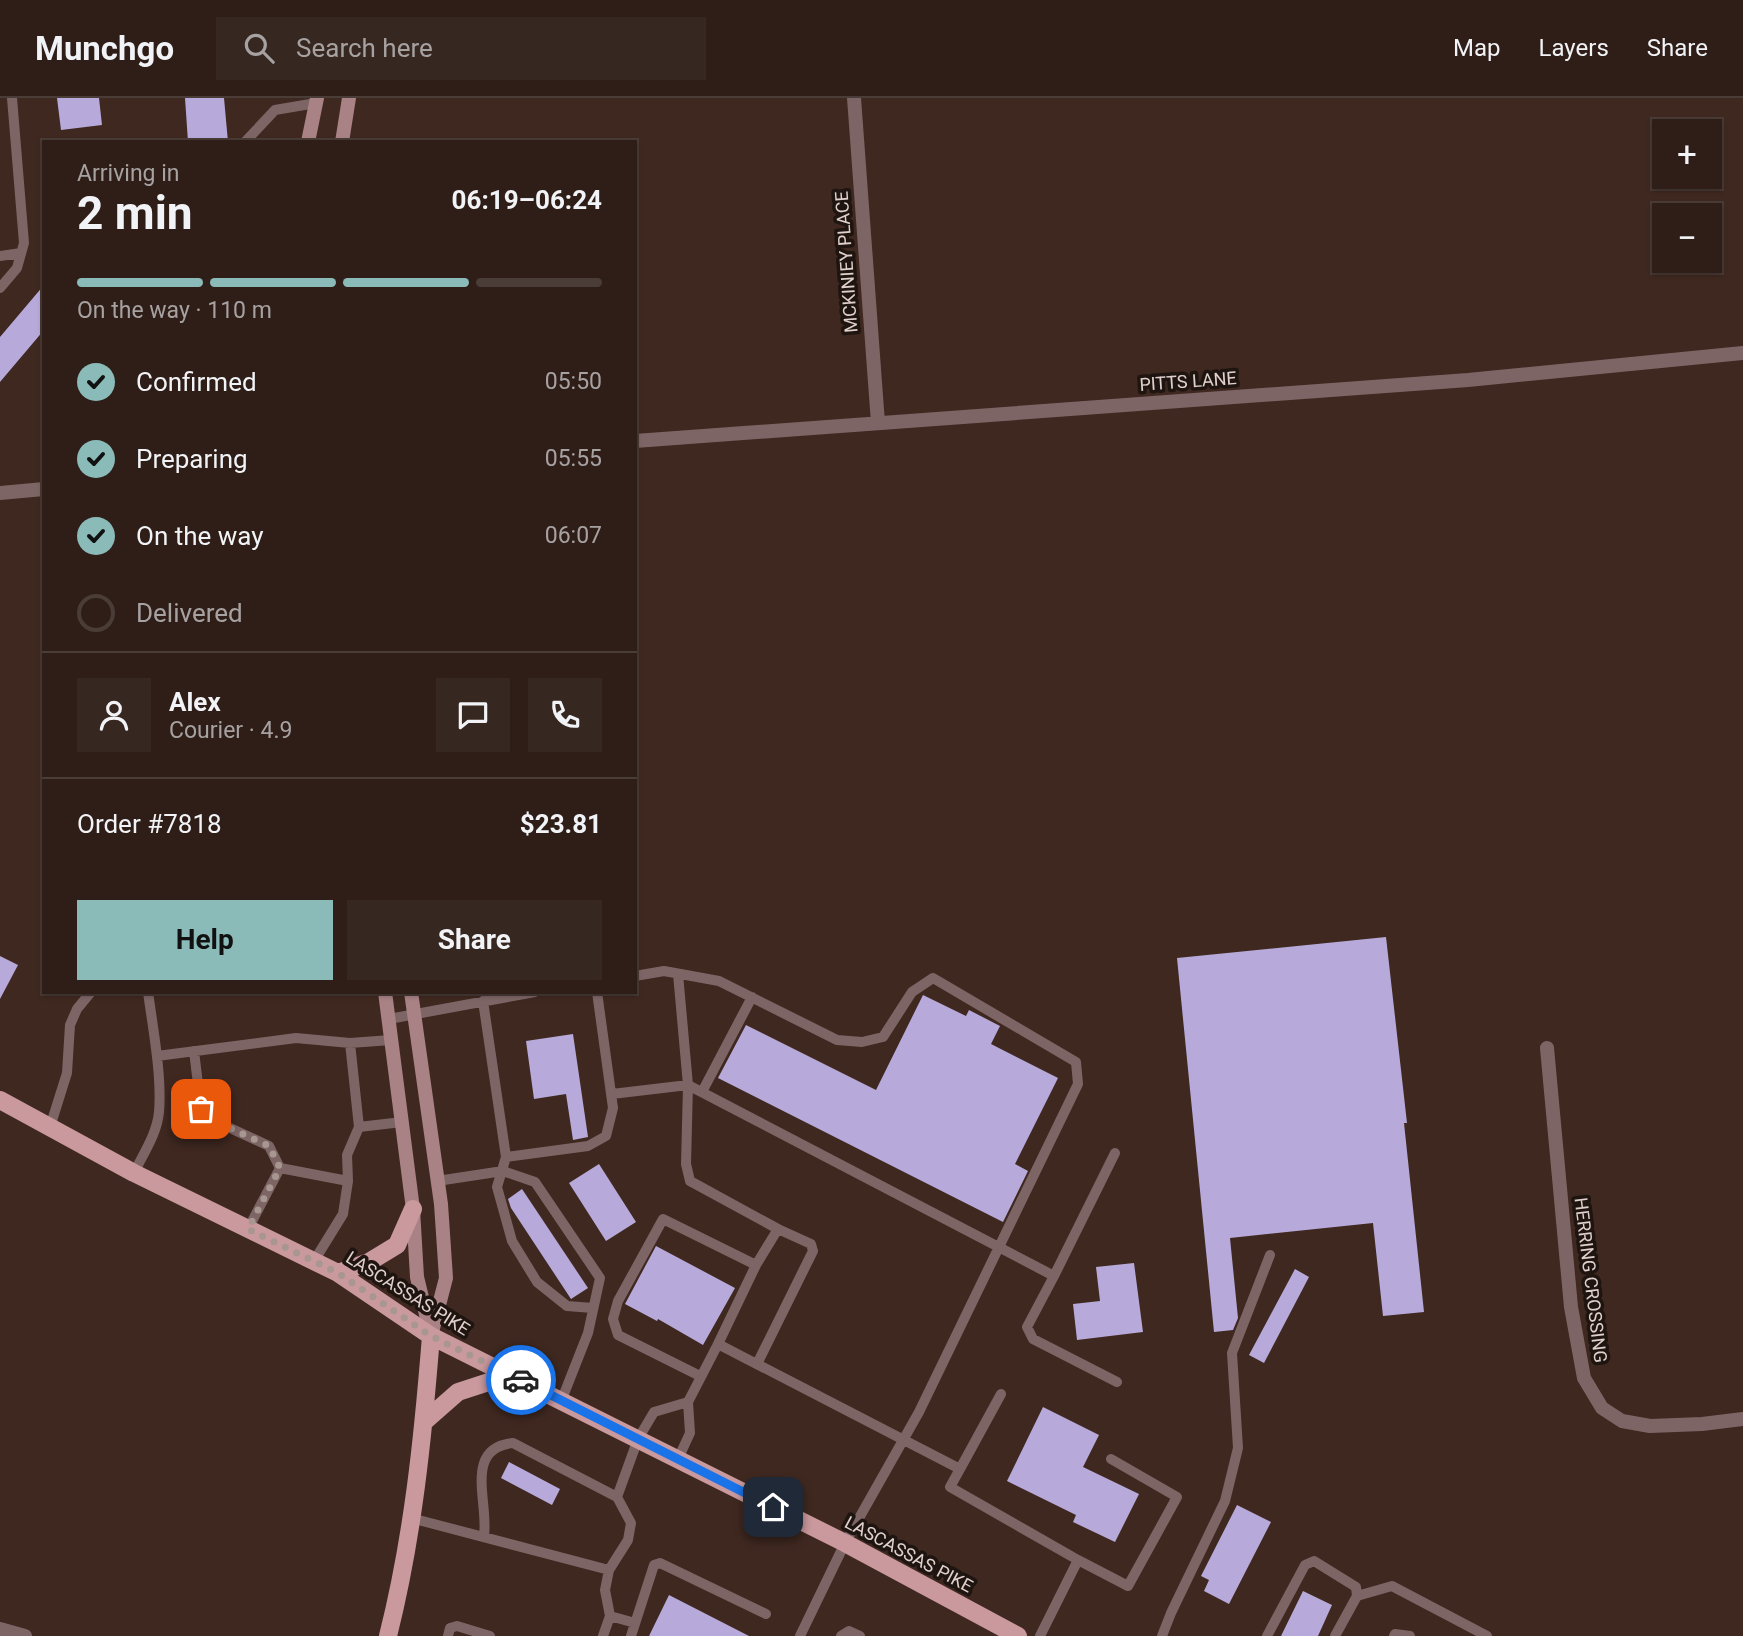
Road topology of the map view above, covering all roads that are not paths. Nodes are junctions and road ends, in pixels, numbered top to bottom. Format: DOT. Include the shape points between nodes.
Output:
graph roads {
  1 [pos="12,98"];
  2 [pos="349,98"];
  3 [pos="854,98"];
  4 [pos="316,101"];
  5 [pos="247,140"];
  6 [pos="308,140"];
  7 [pos="341,140"];
  8 [pos="21,253"];
  9 [pos="0,256"];
  10 [pos="0,288"];
  11 [pos="1743,354"];
  12 [pos="878,424"];
  13 [pos="637,441"];
  14 [pos="42,489"];
  15 [pos="0,493"];
  16 [pos="678,974"];
  17 [pos="637,976"];
  18 [pos="88,994"];
  19 [pos="148,994"];
  20 [pos="385,994"];
  21 [pos="411,994"];
  22 [pos="523,994"];
  23 [pos="597,994"];
  24 [pos="752,997"];
  25 [pos="483,1001"];
  26 [pos="414,1014"];
  27 [pos="389,1019"];
  28 [pos="391,1040"];
  29 [pos="350,1043"];
  30 [pos="1547,1048"];
  31 [pos="194,1051"];
  32 [pos="157,1056"];
  33 [pos="688,1085"];
  34 [pos="702,1092"];
  35 [pos="611,1094"];
  36 [pos="0,1100"];
  37 [pos="402,1122"];
  38 [pos="50,1127"];
  39 [pos="359,1127"];
  40 [pos="1115,1153"];
  41 [pos="506,1157"];
  42 [pos="280,1168"];
  43 [pos="503,1171"];
  44 [pos="134,1173"];
  45 [pos="348,1181"];
  46 [pos="437,1181"];
  47 [pos="413,1209"];
  48 [pos="248,1229"];
  49 [pos="778,1229"];
  50 [pos="1000,1246"];
  51 [pos="1270,1255"];
  52 [pos="314,1261"];
  53 [pos="756,1265"];
  54 [pos="338,1273"];
  55 [pos="1054,1276"];
  56 [pos="593,1308"];
  57 [pos="431,1336"];
  58 [pos="718,1344"];
  59 [pos="757,1364"];
  60 [pos="510,1375"];
  61 [pos="700,1376"];
  62 [pos="1117,1382"];
  63 [pos="1001,1394"];
  64 [pos="562,1399"];
  65 [pos="688,1402"];
  66 [pos="1743,1419"];
  67 [pos="425,1421"];
  68 [pos="638,1439"];
  69 [pos="904,1439"];
  70 [pos="678,1459"];
  71 [pos="1111,1459"];
  72 [pos="960,1469"];
  73 [pos="617,1497"];
  74 [pos="411,1518"];
  75 [pos="484,1536"];
  76 [pos="845,1543"];
  77 [pos="1078,1560"];
  78 [pos="609,1570"];
  79 [pos="1357,1595"];
  80 [pos="766,1614"];
  81 [pos="610,1616"];
  82 [pos="635,1623"];
  83 [pos="0,1629"];
  84 [pos="25,1636"];
  85 [pos="388,1636"];
  86 [pos="447,1636"];
  87 [pos="490,1636"];
  88 [pos="603,1636"];
  89 [pos="631,1636"];
  90 [pos="800,1636"];
  91 [pos="842,1636"];
  92 [pos="860,1636"];
  93 [pos="1018,1636"];
  94 [pos="1040,1636"];
  95 [pos="1162,1636"];
  96 [pos="1267,1636"];
  97 [pos="1335,1636"];
  98 [pos="1394,1636"];
  99 [pos="1410,1636"];
  100 [pos="1487,1636"];
  1 -- 8 [label="lane" via="24,243"];
  2 -- 7 [label="main road"];
  3 -- 12 [label="street, MCKINIEY PLACE"];
  4 -- 5 [label="lane" via="275,110"];
  4 -- 6 [label="main road"];
  8 -- 9 [label="lane"];
  8 -- 10 [label="lane" via="17,268"];
  11 -- 12 [label="street, PITTS LANE" via="1468,380"];
  12 -- 13 [label="street, PITTS LANE"];
  14 -- 15 [label="street"];
  16 -- 17 [label="lane" via="664,971"];
  16 -- 24 [label="lane" via="719,981"];
  16 -- 33 [label="lane"];
  18 -- 38 [label="lane" via="70,1025 67,1073"];
  19 -- 32 [label="lane"];
  20 -- 27 [label="main road"];
  21 -- 26 [label="main road"];
  22 -- 25 [label="lane"];
  23 -- 35 [label="lane"];
  24 -- 34 [label="lane"];
  24 -- 50 [label="lane" via="838,1040 862,1042 883,1037 912,992 933,978 1076,1062 1078,1084"];
  25 -- 26 [label="lane"];
  25 -- 41 [label="lane"];
  26 -- 27 [label="lane"];
  26 -- 46 [label="main road"];
  27 -- 28 [label="main road"];
  28 -- 29 [label="lane"];
  28 -- 37 [label="main road"];
  29 -- 31 [label="lane" via="296,1038"];
  29 -- 39 [label="lane"];
  30 -- 66 [label="street, HERRING CROSSING" via="1571,1307 1584,1378 1602,1408 1622,1421 1650,1426"];
  31 -- 32 [label="lane"];
  31 -- 42 [label="lane" via="204,1116 269,1146"];
  32 -- 44 [label="lane" via="159,1113"];
  33 -- 34 [label="lane"];
  33 -- 35 [label="lane"];
  33 -- 49 [label="lane" via="686,1164 691,1181"];
  34 -- 50 [label="lane"];
  35 -- 41 [label="lane" via="613,1108 606,1136 588,1146"];
  36 -- 38 [label="main road, LASCASSAS PIKE"];
  37 -- 39 [label="lane"];
  37 -- 47 [label="main road"];
  38 -- 44 [label="main road, LASCASSAS PIKE"];
  39 -- 45 [label="lane" via="347,1155"];
  40 -- 55 [label="lane"];
  41 -- 43 [label="lane"];
  42 -- 45 [label="lane"];
  42 -- 48 [label="lane"];
  43 -- 46 [label="lane"];
  43 -- 56 [label="lane" via="535,1182 600,1278"];
  43 -- 56 [label="lane" via="497,1186 512,1241 537,1282 567,1306"];
  44 -- 48 [label="main road, LASCASSAS PIKE"];
  45 -- 52 [label="lane" via="343,1214"];
  46 -- 57 [label="main road" via="446,1278"];
  47 -- 54 [label="main road" via="397,1245"];
  47 -- 57 [label="main road" via="417,1277"];
  48 -- 52 [label="main road, LASCASSAS PIKE"];
  49 -- 53 [label="lane"];
  49 -- 59 [label="lane" via="811,1244 814,1251"];
  50 -- 55 [label="lane"];
  50 -- 69 [label="lane"];
  51 -- 95 [label="lane" via="1232,1353 1238,1448 1225,1501"];
  52 -- 54 [label="main road, LASCASSAS PIKE"];
  53 -- 58 [label="lane"];
  53 -- 61 [label="lane" via="663,1219 618,1301 613,1319 618,1335"];
  54 -- 57 [label="main road, LASCASSAS PIKE"];
  55 -- 62 [label="lane" via="1027,1327 1033,1339"];
  56 -- 64 [label="lane"];
  57 -- 60 [label="main road, LASCASSAS PIKE"];
  57 -- 67 [label="main road"];
  58 -- 59 [label="lane"];
  58 -- 61 [label="lane"];
  59 -- 69 [label="lane"];
  60 -- 64 [label="main road, LASCASSAS PIKE"];
  60 -- 67 [label="main road" via="458,1392"];
  61 -- 65 [label="lane"];
  63 -- 72 [label="lane"];
  64 -- 68 [label="main road, LASCASSAS PIKE"];
  65 -- 68 [label="lane" via="654,1412"];
  65 -- 70 [label="lane" via="690,1433"];
  67 -- 74 [label="main road"];
  68 -- 70 [label="main road, LASCASSAS PIKE"];
  68 -- 73 [label="lane"];
  69 -- 72 [label="lane"];
  69 -- 76 [label="lane"];
  70 -- 76 [label="main road, LASCASSAS PIKE"];
  71 -- 77 [label="lane" via="1177,1497 1128,1586"];
  72 -- 77 [label="lane" via="950,1487"];
  73 -- 75 [label="lane" via="513,1443 502,1444 488,1453 482,1465"];
  73 -- 78 [label="lane" via="631,1523 628,1540"];
  74 -- 75 [label="lane"];
  74 -- 85 [label="main road"];
  75 -- 78 [label="lane"];
  76 -- 90 [label="lane"];
  76 -- 93 [label="main road, LASCASSAS PIKE"];
  77 -- 94 [label="lane"];
  78 -- 81 [label="lane" via="605,1590"];
  79 -- 96 [label="lane" via="1356,1587 1314,1561 1305,1565"];
  79 -- 97 [label="lane"];
  79 -- 100 [label="lane" via="1392,1586"];
  80 -- 82 [label="lane" via="660,1563 654,1566"];
  81 -- 82 [label="lane"];
  81 -- 88 [label="lane"];
  82 -- 89 [label="lane"];
  83 -- 84 [label="street"];
  86 -- 87 [label="lane" via="450,1628 457,1626"];
  91 -- 92 [label="lane" via="849,1631"];
  98 -- 99 [label="lane"];
}
